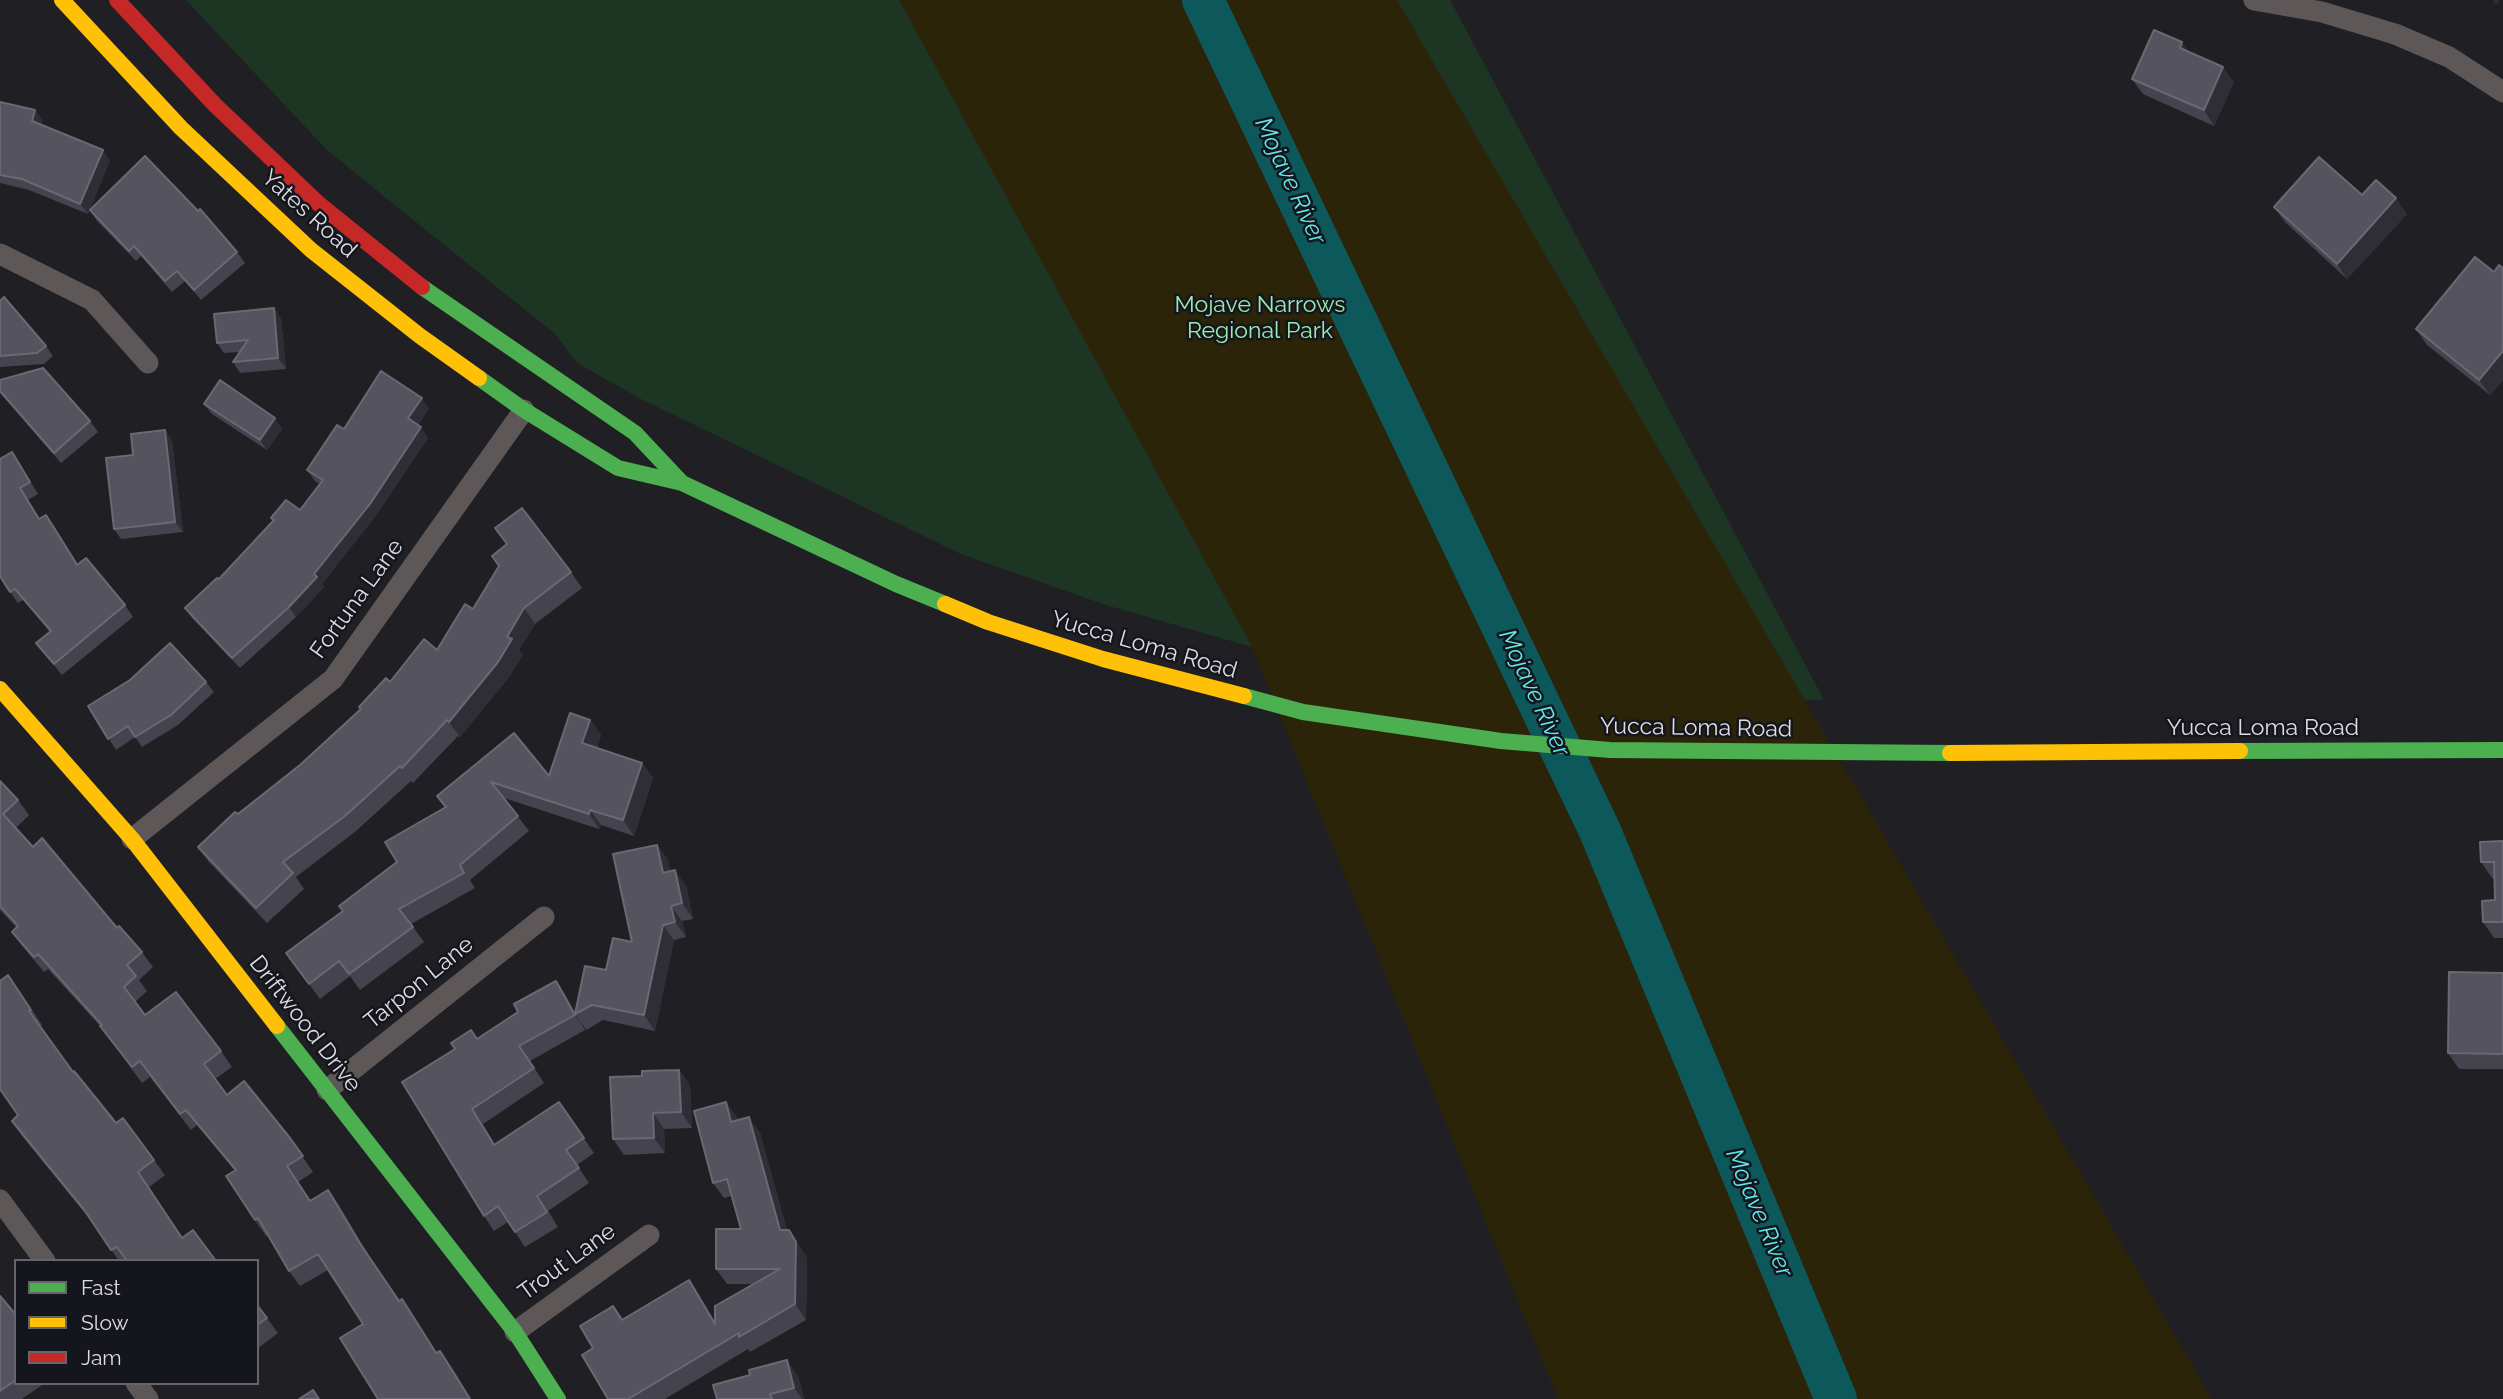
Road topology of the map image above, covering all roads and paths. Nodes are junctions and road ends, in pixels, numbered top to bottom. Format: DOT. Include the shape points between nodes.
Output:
graph roads {
  1 [pos="62,0"];
  2 [pos="117,0"];
  3 [pos="2254,0"];
  4 [pos="2503,92"];
  5 [pos="0,254"];
  6 [pos="148,363"];
  7 [pos="524,410"];
  8 [pos="606,415"];
  9 [pos="554,429"];
  10 [pos="682,483"];
  11 [pos="0,689"];
  12 [pos="2503,750"];
  13 [pos="132,839"];
  14 [pos="544,917"];
  15 [pos="327,1090"];
  16 [pos="0,1199"];
  17 [pos="649,1235"];
  18 [pos="45,1259"];
  19 [pos="515,1332"];
  20 [pos="558,1399"];
  1 -- 7 [label="main road, Yates Road" via="181,128 311,250"];
  2 -- 8 [label="main road, Yates Road" via="215,105 319,204 432,295"];
  3 -- 4 [label="street" via="2322,12 2395,34 2449,57"];
  5 -- 6 [label="street" via="92,300"];
  7 -- 9 [label="main road, Yates Road"];
  7 -- 13 [label="street, Fortuna Lane" via="333,679"];
  8 -- 10 [label="main road, Yucca Loma Road" via="635,433"];
  9 -- 10 [label="main road, Yucca Loma Road" via="618,467"];
  10 -- 12 [label="main road, Yucca Loma Road" via="884,579 988,622 1103,659 1303,712 1393,727 1611,750 1731,753"];
  11 -- 13 [label="main road, Driftwood Drive"];
  13 -- 15 [label="main road, Driftwood Drive"];
  14 -- 15 [label="street, Tarpon Lane"];
  15 -- 19 [label="main road, Driftwood Drive"];
  16 -- 18 [label="street"];
  17 -- 19 [label="street, Trout Lane"];
  19 -- 20 [label="main road, Driftwood Drive"];
}
